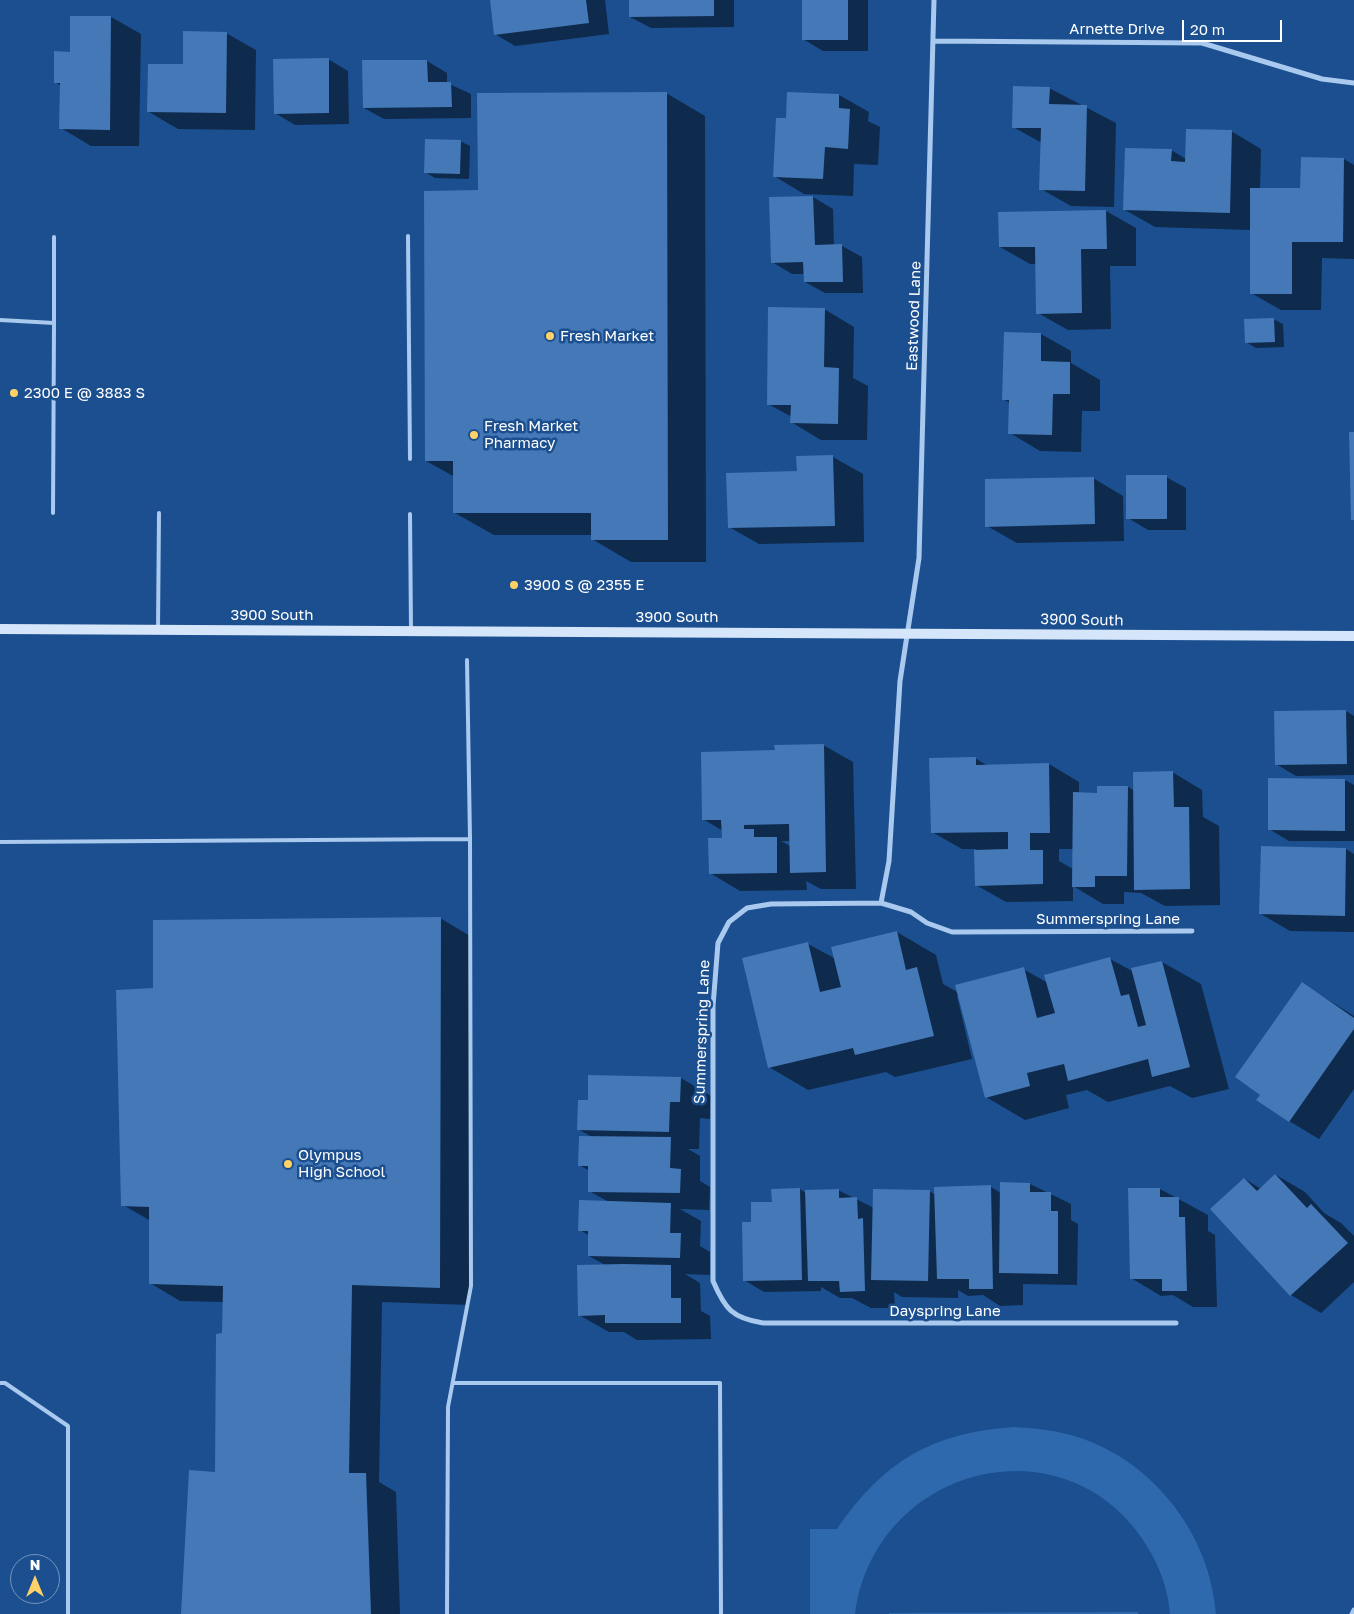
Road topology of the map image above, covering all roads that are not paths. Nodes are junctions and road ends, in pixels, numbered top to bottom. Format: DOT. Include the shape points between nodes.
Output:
graph roads {
  1 [pos="934,0"];
  2 [pos="934,41"];
  3 [pos="1354,83"];
  4 [pos="408,236"];
  5 [pos="54,237"];
  6 [pos="0,320"];
  7 [pos="54,323"];
  8 [pos="410,459"];
  9 [pos="53,513"];
  10 [pos="159,513"];
  11 [pos="410,514"];
  12 [pos="0,629"];
  13 [pos="158,629"];
  14 [pos="411,631"];
  15 [pos="908,633"];
  16 [pos="1354,636"];
  17 [pos="467,660"];
  18 [pos="470,839"];
  19 [pos="0,842"];
  20 [pos="881,903"];
  21 [pos="1192,931"];
  22 [pos="722,1301"];
  23 [pos="1176,1323"];
  24 [pos="0,1383"];
  25 [pos="453,1383"];
  26 [pos="1354,1610"];
  27 [pos="68,1614"];
  28 [pos="447,1614"];
  29 [pos="721,1614"];
  30 [pos="1352,1614"];
  1 -- 2 [label="street, Eastwood Lane"];
  2 -- 3 [label="street, Arnette Drive" via="1202,43 1322,79"];
  2 -- 15 [label="street, Eastwood Lane" via="919,558"];
  4 -- 8 [label="lane"];
  5 -- 7 [label="lane"];
  6 -- 7 [label="lane"];
  7 -- 9 [label="lane"];
  10 -- 13 [label="lane"];
  11 -- 14 [label="lane"];
  12 -- 13 [label="main road, 3900 South"];
  13 -- 14 [label="main road, 3900 South"];
  14 -- 15 [label="main road, 3900 South"];
  15 -- 16 [label="main road, 3900 South"];
  15 -- 20 [label="street" via="900,681 889,861"];
  17 -- 18 [label="lane"];
  18 -- 19 [label="lane"];
  18 -- 25 [label="lane" via="471,1286"];
  20 -- 21 [label="street, Summerspring Lane" via="911,912 927,923 952,932"];
  20 -- 22 [label="street, Summerspring Lane" via="771,904 747,908 729,922 718,943 713,1006 712,1254 713,1281"];
  22 -- 23 [label="street, Dayspring Lane" via="732,1313 744,1320 763,1323"];
  24 -- 27 [label="lane" via="5,1383 68,1426"];
  25 -- 28 [label="lane" via="448,1407"];
  25 -- 29 [label="lane" via="720,1383"];
  26 -- 30 [label="street"];
}
